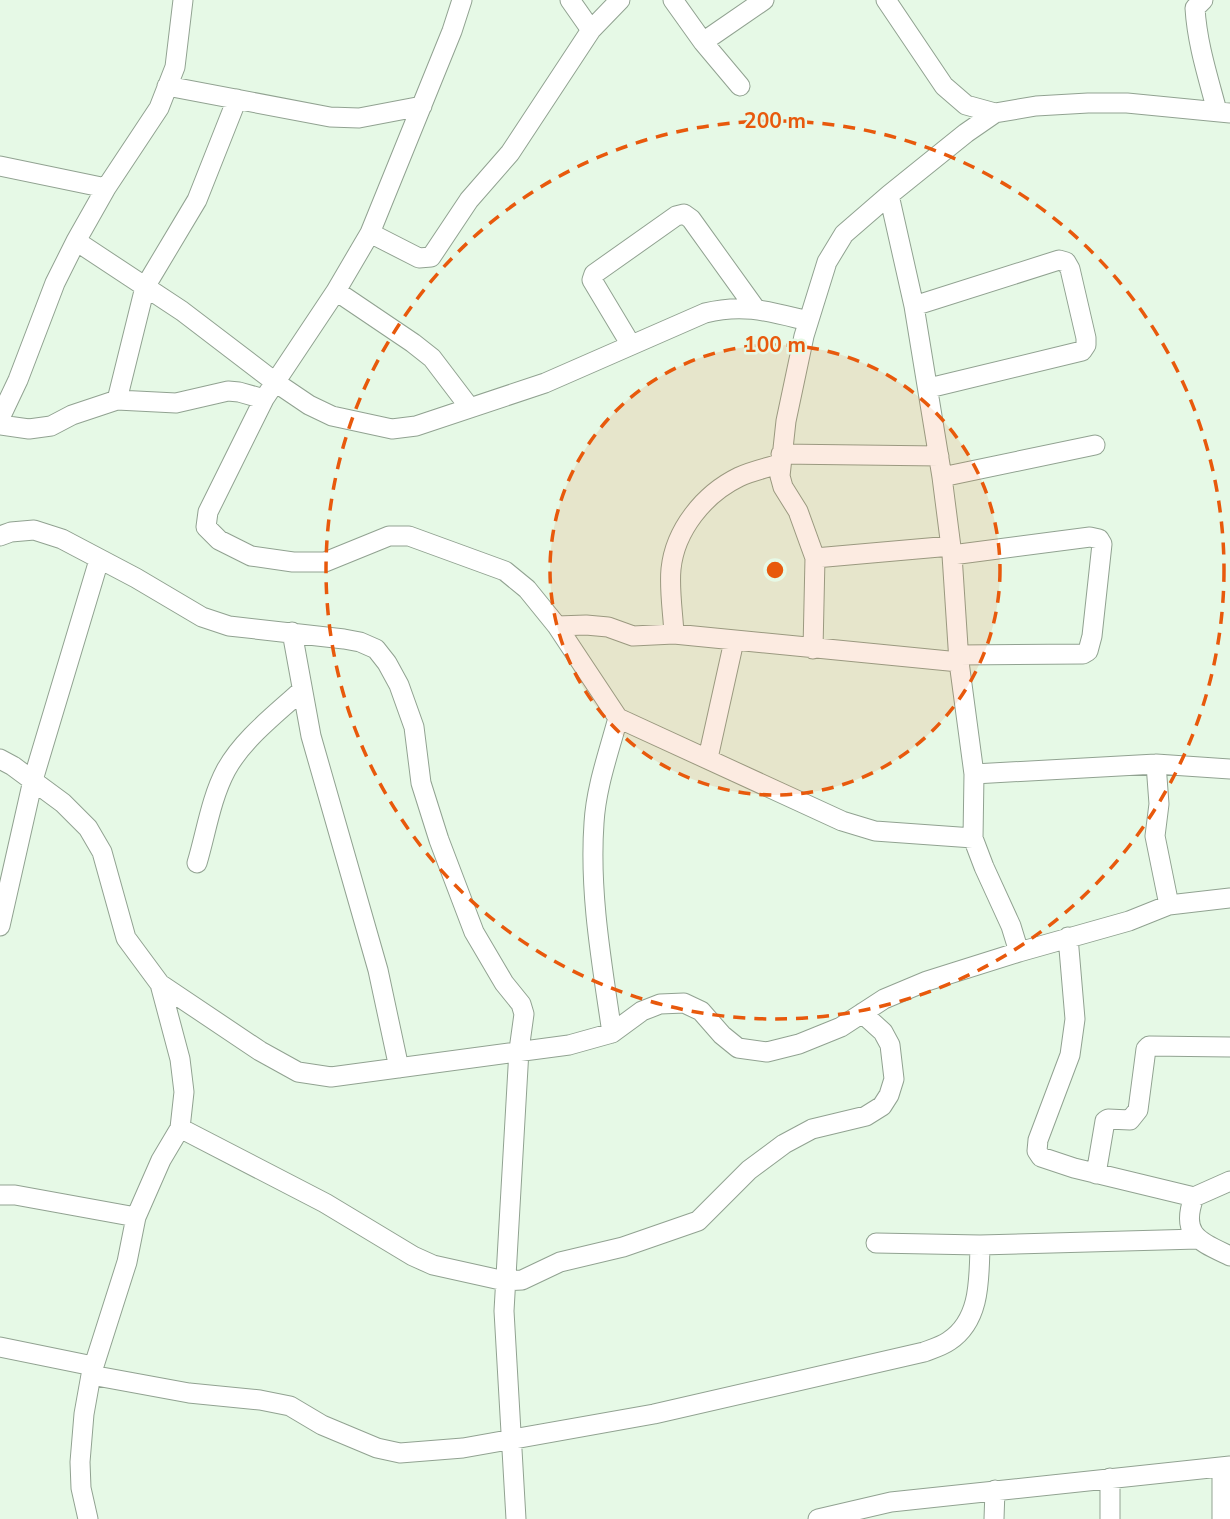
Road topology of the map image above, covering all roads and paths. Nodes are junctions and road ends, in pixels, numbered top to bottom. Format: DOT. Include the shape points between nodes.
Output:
graph roads {
  1 [pos="183,0"];
  2 [pos="462,0"];
  3 [pos="570,0"];
  4 [pos="620,0"];
  5 [pos="673,0"];
  6 [pos="764,0"];
  7 [pos="886,0"];
  8 [pos="1203,0"];
  9 [pos="591,30"];
  10 [pos="703,43"];
  11 [pos="167,86"];
  12 [pos="740,86"];
  13 [pos="237,99"];
  14 [pos="422,106"];
  15 [pos="1224,112"];
  16 [pos="995,113"];
  17 [pos="0,166"];
  18 [pos="106,188"];
  19 [pos="889,195"];
  20 [pos="370,233"];
  21 [pos="76,241"];
  22 [pos="145,287"];
  23 [pos="336,291"];
  24 [pos="914,306"];
  25 [pos="755,308"];
  26 [pos="808,321"];
  27 [pos="631,345"];
  28 [pos="275,382"];
  29 [pos="929,388"];
  30 [pos="264,399"];
  31 [pos="117,400"];
  32 [pos="471,408"];
  33 [pos="0,418"];
  34 [pos="0,425"];
  35 [pos="1095,445"];
  36 [pos="939,456"];
  37 [pos="780,459"];
  38 [pos="942,477"];
  39 [pos="0,536"];
  40 [pos="951,550"];
  41 [pos="815,558"];
  42 [pos="99,560"];
  43 [pos="557,626"];
  44 [pos="292,632"];
  45 [pos="674,634"];
  46 [pos="734,642"];
  47 [pos="813,649"];
  48 [pos="959,659"];
  49 [pos="301,691"];
  50 [pos="618,718"];
  51 [pos="708,758"];
  52 [pos="0,759"];
  53 [pos="1156,764"];
  54 [pos="1230,769"];
  55 [pos="974,774"];
  56 [pos="33,780"];
  57 [pos="973,838"];
  58 [pos="197,863"];
  59 [pos="1230,898"];
  60 [pos="1169,905"];
  61 [pos="0,926"];
  62 [pos="1068,937"];
  63 [pos="1019,952"];
  64 [pos="160,984"];
  65 [pos="862,1013"];
  66 [pos="612,1033"];
  67 [pos="1230,1047"];
  68 [pos="519,1050"];
  69 [pos="399,1068"];
  70 [pos="180,1128"];
  71 [pos="1096,1174"];
  72 [pos="1230,1181"];
  73 [pos="0,1195"];
  74 [pos="1194,1197"];
  75 [pos="136,1217"];
  76 [pos="1198,1239"];
  77 [pos="876,1243"];
  78 [pos="980,1245"];
  79 [pos="1230,1256"];
  80 [pos="505,1281"];
  81 [pos="0,1347"];
  82 [pos="92,1370"];
  83 [pos="510,1438"];
  84 [pos="1226,1466"];
  85 [pos="1110,1478"];
  86 [pos="995,1490"];
  87 [pos="891,1511"];
  88 [pos="851,1516"];
  89 [pos="88,1519"];
  90 [pos="516,1519"];
  91 [pos="818,1519"];
  92 [pos="994,1519"];
  93 [pos="1110,1519"];
  94 [pos="1222,1519"];
  1 -- 11 [label="street" via="175,68"];
  2 -- 14 [label="street"];
  3 -- 9 [label="street"];
  4 -- 9 [label="street"];
  5 -- 10 [label="street"];
  6 -- 10 [label="street"];
  7 -- 16 [label="street" via="944,86 966,105"];
  8 -- 15 [label="street" via="1195,8 1200,45"];
  9 -- 20 [label="street" via="510,153 469,200 431,257 419,258"];
  10 -- 12 [label="street"];
  11 -- 13 [label="street"];
  11 -- 18 [label="street" via="159,108"];
  13 -- 14 [label="street" via="330,117 359,118"];
  13 -- 22 [label="street" via="197,200"];
  14 -- 20 [label="street"];
  15 -- 16 [label="street" via="1088,103"];
  16 -- 19 [label="street"];
  17 -- 18 [label="street"];
  18 -- 21 [label="street"];
  19 -- 24 [label="street"];
  19 -- 26 [label="street" via="844,234 827,262"];
  20 -- 23 [label="street"];
  21 -- 22 [label="street"];
  21 -- 33 [label="street"];
  22 -- 28 [label="street"];
  22 -- 31 [label="street"];
  23 -- 28 [label="street"];
  23 -- 32 [label="street" via="432,358"];
  24 -- 29 [label="street"];
  24 -- 29 [label="street" via="1059,260 1070,269 1086,338 1082,351"];
  25 -- 26 [label="street"];
  25 -- 27 [label="street" via="705,313"];
  25 -- 27 [label="street" via="691,219 684,214 676,216 594,274 592,280"];
  26 -- 37 [label="street"];
  27 -- 32 [label="street" via="545,383"];
  28 -- 30 [label="street"];
  28 -- 32 [label="street" via="332,416 392,429"];
  29 -- 36 [label="street"];
  30 -- 31 [label="street" via="228,391 176,403"];
  30 -- 43 [label="street" via="208,512 205,527 219,540 251,556 325,562 389,536 409,536 505,571 527,589"];
  31 -- 34 [label="street" via="51,426"];
  35 -- 38 [label="street"];
  36 -- 37 [label="street"];
  36 -- 38 [label="street"];
  37 -- 41 [label="street" via="783,487 799,511"];
  37 -- 45 [label="street" via="737,478 688,521 671,569"];
  38 -- 40 [label="street"];
  39 -- 42 [label="street" via="34,530 62,539"];
  40 -- 41 [label="street"];
  40 -- 48 [label="street"];
  40 -- 48 [label="street" via="1090,537 1102,544 1088,651"];
  41 -- 47 [label="street"];
  42 -- 44 [label="street" via="202,617 229,626"];
  42 -- 56 [label="street"];
  43 -- 45 [label="street" via="607,627 633,636"];
  43 -- 50 [label="street"];
  44 -- 49 [label="street"];
  44 -- 68 [label="street" via="360,642 376,649 399,685 414,727 421,783 474,932 521,1004"];
  45 -- 46 [label="street"];
  46 -- 47 [label="street"];
  46 -- 51 [label="street"];
  47 -- 48 [label="street"];
  48 -- 55 [label="street"];
  49 -- 58 [label="street" via="227,769"];
  49 -- 69 [label="street" via="378,970"];
  50 -- 51 [label="street"];
  50 -- 66 [label="street" via="597,796 593,870"];
  51 -- 57 [label="street" via="842,821 875,831"];
  52 -- 56 [label="street"];
  53 -- 54 [label="street"];
  53 -- 55 [label="street"];
  53 -- 60 [label="street" via="1159,804 1155,835"];
  55 -- 57 [label="street"];
  56 -- 61 [label="street"];
  56 -- 64 [label="street" via="88,828 102,852 126,938"];
  57 -- 63 [label="street"];
  59 -- 60 [label="street"];
  60 -- 62 [label="street"];
  62 -- 63 [label="street"];
  62 -- 71 [label="street" via="1075,1019 1070,1055 1037,1151 1041,1157"];
  63 -- 65 [label="street" via="927,981"];
  64 -- 69 [label="street" via="298,1072 331,1077"];
  64 -- 70 [label="street" via="180,1059 184,1092"];
  65 -- 66 [label="street" via="841,1027 767,1052 738,1048 701,1011 684,1003 660,1004 642,1011"];
  65 -- 80 [label="street" via="890,1045 894,1079 882,1105 866,1116 812,1129 784,1144 749,1170 698,1221 623,1247 560,1262 522,1280"];
  66 -- 68 [label="street" via="569,1045"];
  67 -- 71 [label="street" via="1149,1046 1138,1110 1130,1119 1105,1121"];
  68 -- 69 [label="street"];
  68 -- 80 [label="street"];
  70 -- 75 [label="street"];
  70 -- 80 [label="street" via="325,1203 413,1256"];
  71 -- 74 [label="street"];
  72 -- 74 [label="street"];
  73 -- 75 [label="street"];
  74 -- 76 [label="street" via="1188,1225"];
  75 -- 82 [label="street" via="127,1262"];
  76 -- 78 [label="street"];
  76 -- 79 [label="street"];
  77 -- 78 [label="street"];
  78 -- 83 [label="street" via="975,1306 949,1341 924,1352 654,1414"];
  80 -- 83 [label="street"];
  81 -- 82 [label="street"];
  82 -- 83 [label="street" via="190,1393 290,1406 322,1425 400,1453 463,1448"];
  82 -- 89 [label="street" via="80,1462"];
  83 -- 90 [label="street"];
  84 -- 85 [label="street"];
  84 -- 94 [label="street"];
  85 -- 86 [label="street"];
  85 -- 93 [label="street"];
  86 -- 87 [label="street"];
  86 -- 92 [label="street"];
  87 -- 88 [label="street"];
  88 -- 91 [label="street"];
}
